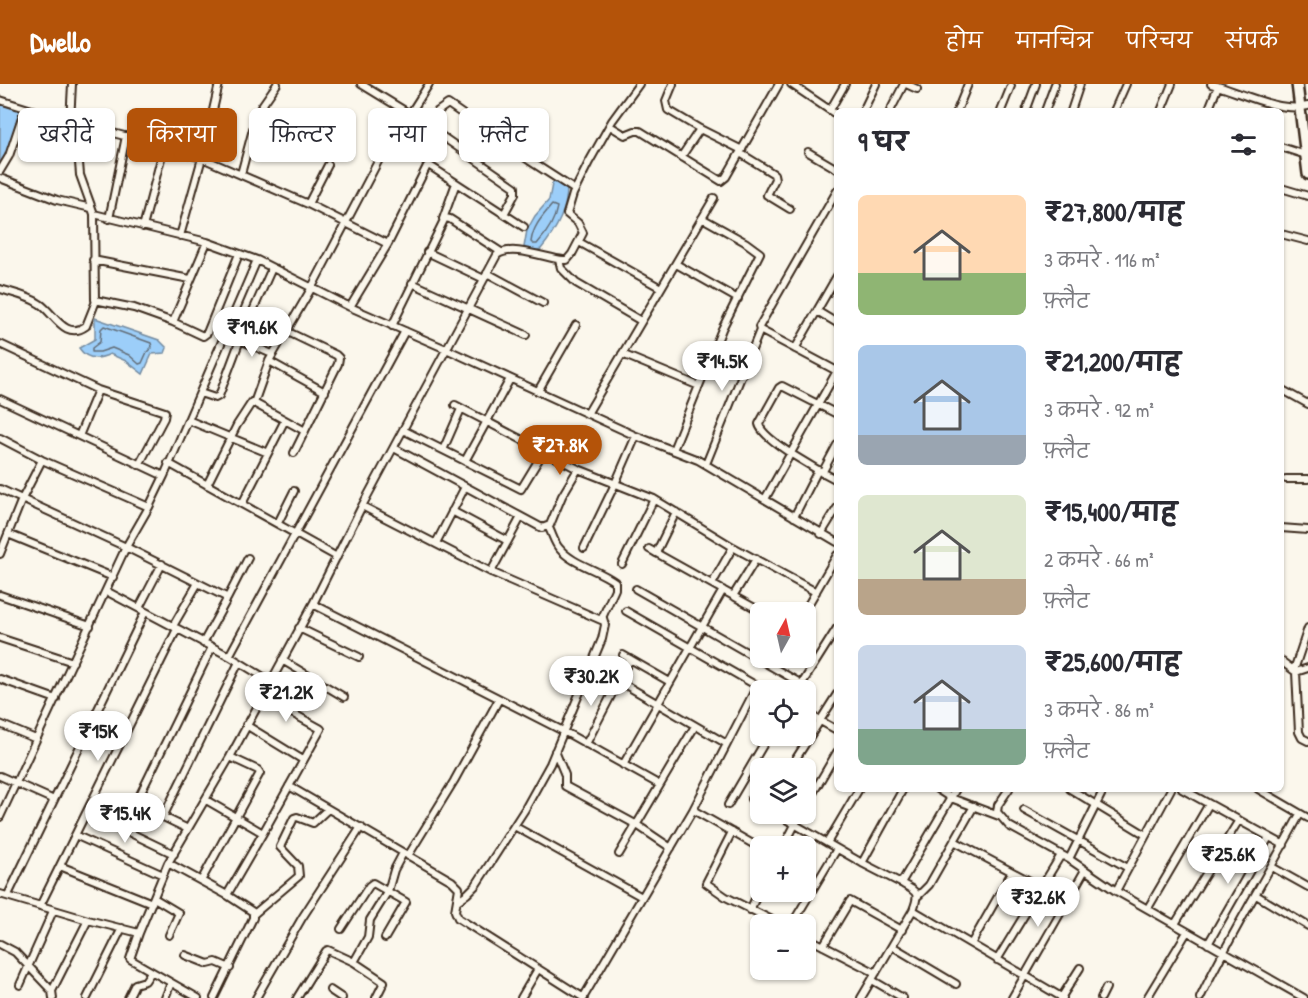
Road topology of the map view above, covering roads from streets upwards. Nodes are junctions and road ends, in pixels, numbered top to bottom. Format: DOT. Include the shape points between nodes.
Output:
graph roads {
  1 [pos="72,84"];
  2 [pos="219,84"];
  3 [pos="277,84"];
  4 [pos="361,84"];
  5 [pos="429,84"];
  6 [pos="639,84"];
  7 [pos="673,84"];
  8 [pos="779,84"];
  9 [pos="791,84"];
  10 [pos="845,84"];
  11 [pos="876,84"];
  12 [pos="905,84"];
  13 [pos="968,84"];
  14 [pos="1036,84"];
  15 [pos="1055,84"];
  16 [pos="1080,84"];
  17 [pos="1126,84"];
  18 [pos="1172,84"];
  19 [pos="1297,84"];
  20 [pos="1215,85"];
  21 [pos="1011,86"];
  22 [pos="917,88"];
  23 [pos="0,100"];
  24 [pos="1304,106"];
  25 [pos="25,108"];
  26 [pos="71,108"];
  27 [pos="213,108"];
  28 [pos="400,108"];
  29 [pos="414,108"];
  30 [pos="442,108"];
  31 [pos="864,108"];
  32 [pos="892,108"];
  33 [pos="958,108"];
  34 [pos="1002,108"];
  35 [pos="1027,108"];
  36 [pos="1046,108"];
  37 [pos="1072,108"];
  38 [pos="1115,108"];
  39 [pos="1162,108"];
  40 [pos="1209,108"];
  41 [pos="830,110"];
  42 [pos="834,113"];
  43 [pos="610,126"];
  44 [pos="18,129"];
  45 [pos="700,129"];
  46 [pos="115,133"];
  47 [pos="126,136"];
  48 [pos="447,139"];
  49 [pos="1306,139"];
  50 [pos="1284,148"];
  51 [pos="741,151"];
  52 [pos="808,152"];
  53 [pos="1306,155"];
  54 [pos="681,157"];
  55 [pos="79,162"];
  56 [pos="160,162"];
  57 [pos="201,162"];
  58 [pos="212,162"];
  59 [pos="378,162"];
  60 [pos="328,165"];
  61 [pos="834,167"];
  62 [pos="0,171"];
  63 [pos="241,174"];
  64 [pos="1308,174"];
  65 [pos="0,178"];
  66 [pos="456,183"];
  67 [pos="1284,189"];
  68 [pos="575,190"];
  69 [pos="1308,195"];
  70 [pos="834,196"];
  71 [pos="714,198"];
  72 [pos="308,204"];
  73 [pos="790,209"];
  74 [pos="92,211"];
  75 [pos="504,214"];
  76 [pos="702,218"];
  77 [pos="109,219"];
  78 [pos="443,219"];
  79 [pos="346,223"];
  80 [pos="143,227"];
  81 [pos="524,227"];
  82 [pos="1284,235"];
  83 [pos="180,236"];
  84 [pos="1308,241"];
  85 [pos="207,242"];
  86 [pos="579,242"];
  87 [pos="388,243"];
  88 [pos="427,252"];
  89 [pos="501,252"];
  90 [pos="239,254"];
  91 [pos="93,260"];
  92 [pos="256,260"];
  93 [pos="560,260"];
  94 [pos="676,264"];
  95 [pos="272,268"];
  96 [pos="486,276"];
  97 [pos="190,279"];
  98 [pos="834,281"];
  99 [pos="412,283"];
  100 [pos="661,288"];
  101 [pos="0,289"];
  102 [pos="311,289"];
  103 [pos="738,299"];
  104 [pos="96,301"];
  105 [pos="543,303"];
  106 [pos="350,307"];
  107 [pos="467,309"];
  108 [pos="817,311"];
  109 [pos="641,321"];
  110 [pos="834,321"];
  111 [pos="173,322"];
  112 [pos="576,325"];
  113 [pos="392,326"];
  114 [pos="760,330"];
  115 [pos="286,331"];
  116 [pos="405,331"];
  117 [pos="526,335"];
  118 [pos="240,340"];
  119 [pos="0,344"];
  120 [pos="446,349"];
  121 [pos="795,349"];
  122 [pos="272,354"];
  123 [pos="622,354"];
  124 [pos="269,361"];
  125 [pos="834,369"];
  126 [pos="834,376"];
  127 [pos="510,379"];
  128 [pos="699,386"];
  129 [pos="98,390"];
  130 [pos="538,391"];
  131 [pos="1284,391"];
  132 [pos="325,392"];
  133 [pos="200,393"];
  134 [pos="0,399"];
  135 [pos="254,403"];
  136 [pos="818,404"];
  137 [pos="1308,404"];
  138 [pos="455,405"];
  139 [pos="461,409"];
  140 [pos="834,412"];
  141 [pos="587,414"];
  142 [pos="188,420"];
  143 [pos="285,420"];
  144 [pos="486,423"];
  145 [pos="404,430"];
  146 [pos="306,431"];
  147 [pos="79,436"];
  148 [pos="636,436"];
  149 [pos="0,438"];
  150 [pos="231,438"];
  151 [pos="394,448"];
  152 [pos="443,450"];
  153 [pos="673,450"];
  154 [pos="834,450"];
  155 [pos="544,452"];
  156 [pos="268,453"];
  157 [pos="294,453"];
  158 [pos="790,453"];
  159 [pos="42,460"];
  160 [pos="465,461"];
  161 [pos="168,463"];
  162 [pos="705,464"];
  163 [pos="139,465"];
  164 [pos="578,469"];
  165 [pos="820,471"];
  166 [pos="164,476"];
  167 [pos="834,478"];
  168 [pos="1286,479"];
  169 [pos="1308,479"];
  170 [pos="615,484"];
  171 [pos="207,485"];
  172 [pos="465,487"];
  173 [pos="0,489"];
  174 [pos="294,491"];
  175 [pos="22,499"];
  176 [pos="654,499"];
  177 [pos="765,500"];
  178 [pos="242,504"];
  179 [pos="362,506"];
  180 [pos="149,507"];
  181 [pos="452,511"];
  182 [pos="676,512"];
  183 [pos="834,513"];
  184 [pos="521,517"];
  185 [pos="794,517"];
  186 [pos="278,523"];
  187 [pos="548,526"];
  188 [pos="1284,528"];
  189 [pos="1308,530"];
  190 [pos="294,533"];
  191 [pos="8,534"];
  192 [pos="822,534"];
  193 [pos="834,540"];
  194 [pos="508,541"];
  195 [pos="436,543"];
  196 [pos="126,547"];
  197 [pos="734,547"];
  198 [pos="584,548"];
  199 [pos="649,549"];
  200 [pos="656,553"];
  201 [pos="0,554"];
  202 [pos="337,557"];
  203 [pos="248,558"];
  204 [pos="756,559"];
  205 [pos="834,560"];
  206 [pos="162,564"];
  207 [pos="622,564"];
  208 [pos="491,572"];
  209 [pos="113,577"];
  210 [pos="198,583"];
  211 [pos="712,584"];
  212 [pos="636,589"];
  213 [pos="723,590"];
  214 [pos="106,591"];
  215 [pos="816,592"];
  216 [pos="0,595"];
  217 [pos="733,596"];
  218 [pos="227,599"];
  219 [pos="810,602"];
  220 [pos="313,604"];
  221 [pos="750,605"];
  222 [pos="142,610"];
  223 [pos="626,611"];
  224 [pos="603,618"];
  225 [pos="90,626"];
  226 [pos="702,626"];
  227 [pos="175,628"];
  228 [pos="299,628"];
  229 [pos="1308,628"];
  230 [pos="834,633"];
  231 [pos="0,638"];
  232 [pos="203,643"];
  233 [pos="212,647"];
  234 [pos="689,648"];
  235 [pos="750,653"];
  236 [pos="623,655"];
  237 [pos="229,656"];
  238 [pos="359,657"];
  239 [pos="630,659"];
  240 [pos="282,660"];
  241 [pos="73,662"];
  242 [pos="239,662"];
  243 [pos="1284,663"];
  244 [pos="776,668"];
  245 [pos="1308,668"];
  246 [pos="1295,671"];
  247 [pos="610,676"];
  248 [pos="0,679"];
  249 [pos="795,680"];
  250 [pos="804,680"];
  251 [pos="270,681"];
  252 [pos="618,681"];
  253 [pos="670,682"];
  254 [pos="750,682"];
  255 [pos="262,697"];
  256 [pos="344,698"];
  257 [pos="56,699"];
  258 [pos="499,699"];
  259 [pos="834,699"];
  260 [pos="750,700"];
  261 [pos="657,704"];
  262 [pos="816,719"];
  263 [pos="820,721"];
  264 [pos="0,724"];
  265 [pos="246,725"];
  266 [pos="695,726"];
  267 [pos="834,728"];
  268 [pos="562,731"];
  269 [pos="36,739"];
  270 [pos="1308,741"];
  271 [pos="586,744"];
  272 [pos="727,744"];
  273 [pos="763,746"];
  274 [pos="555,751"];
  275 [pos="230,757"];
  276 [pos="834,757"];
  277 [pos="796,758"];
  278 [pos="303,760"];
  279 [pos="623,765"];
  280 [pos="0,776"];
  281 [pos="16,783"];
  282 [pos="660,785"];
  283 [pos="289,786"];
  284 [pos="816,788"];
  285 [pos="857,792"];
  286 [pos="901,792"];
  287 [pos="942,792"];
  288 [pos="954,792"];
  289 [pos="1007,792"];
  290 [pos="1076,792"];
  291 [pos="1102,792"];
  292 [pos="1169,792"];
  293 [pos="1187,792"];
  294 [pos="1263,792"];
  295 [pos="951,798"];
  296 [pos="54,800"];
  297 [pos="206,800"];
  298 [pos="1096,803"];
  299 [pos="136,804"];
  300 [pos="1209,804"];
  301 [pos="728,806"];
  302 [pos="974,806"];
  303 [pos="328,809"];
  304 [pos="693,810"];
  305 [pos="1024,810"];
  306 [pos="87,812"];
  307 [pos="1300,814"];
  308 [pos="999,816"];
  309 [pos="0,817"];
  310 [pos="163,817"];
  311 [pos="236,817"];
  312 [pos="1308,818"];
  313 [pos="1239,820"];
  314 [pos="794,824"];
  315 [pos="112,825"];
  316 [pos="637,825"];
  317 [pos="514,826"];
  318 [pos="361,827"];
  319 [pos="188,829"];
  320 [pos="732,832"];
  321 [pos="263,833"];
  322 [pos="75,835"];
  323 [pos="1146,835"];
  324 [pos="789,836"];
  325 [pos="1269,837"];
  326 [pos="1078,840"];
  327 [pos="954,841"];
  328 [pos="750,842"];
  329 [pos="827,843"];
  330 [pos="1284,845"];
  331 [pos="671,848"];
  332 [pos="837,849"];
  333 [pos="174,854"];
  334 [pos="405,854"];
  335 [pos="619,854"];
  336 [pos="1061,855"];
  337 [pos="1069,859"];
  338 [pos="168,863"];
  339 [pos="862,863"];
  340 [pos="60,867"];
  341 [pos="1272,867"];
  342 [pos="1128,868"];
  343 [pos="1085,870"];
  344 [pos="1012,872"];
  345 [pos="163,875"];
  346 [pos="201,881"];
  347 [pos="901,883"];
  348 [pos="1041,887"];
  349 [pos="1308,887"];
  350 [pos="388,891"];
  351 [pos="1116,891"];
  352 [pos="0,894"];
  353 [pos="8,895"];
  354 [pos="227,895"];
  355 [pos="1256,895"];
  356 [pos="918,896"];
  357 [pos="642,897"];
  358 [pos="153,900"];
  359 [pos="456,902"];
  360 [pos="754,902"];
  361 [pos="40,906"];
  362 [pos="1148,908"];
  363 [pos="53,910"];
  364 [pos="750,910"];
  365 [pos="913,910"];
  366 [pos="254,914"];
  367 [pos="759,914"];
  368 [pos="798,914"];
  369 [pos="88,921"];
  370 [pos="1175,924"];
  371 [pos="1308,926"];
  372 [pos="122,928"];
  373 [pos="341,929"];
  374 [pos="902,930"];
  375 [pos="1187,932"];
  376 [pos="138,933"];
  377 [pos="169,935"];
  378 [pos="385,938"];
  379 [pos="816,942"];
  380 [pos="0,944"];
  381 [pos="1208,944"];
  382 [pos="971,945"];
  383 [pos="823,946"];
  384 [pos="892,946"];
  385 [pos="1222,952"];
  386 [pos="185,955"];
  387 [pos="997,960"];
  388 [pos="354,962"];
  389 [pos="28,966"];
  390 [pos="230,968"];
  391 [pos="1080,968"];
  392 [pos="538,969"];
  393 [pos="151,972"];
  394 [pos="874,976"];
  395 [pos="1025,976"];
  396 [pos="171,983"];
  397 [pos="956,984"];
  398 [pos="20,985"];
  399 [pos="1106,987"];
  400 [pos="330,990"];
  401 [pos="52,994"];
  402 [pos="580,997"];
  403 [pos="87,998"];
  404 [pos="128,998"];
  405 [pos="165,998"];
  406 [pos="198,998"];
  407 [pos="214,998"];
  408 [pos="256,998"];
  409 [pos="297,998"];
  410 [pos="342,998"];
  411 [pos="376,998"];
  412 [pos="521,998"];
  413 [pos="861,998"];
  414 [pos="903,998"];
  415 [pos="1012,998"];
  416 [pos="1062,998"];
  417 [pos="1101,998"];
  418 [pos="1147,998"];
  419 [pos="1200,998"];
  420 [pos="1304,998"];
  1 -- 26 [label="street"];
  2 -- 27 [label="street"];
  3 -- 63 [label="street" via="256,118"];
  4 -- 28 [label="street"];
  5 -- 29 [label="street"];
  6 -- 43 [label="street"];
  7 -- 45 [label="street" via="666,108"];
  8 -- 51 [label="street"];
  9 -- 41 [label="street"];
  10 -- 41 [label="street"];
  11 -- 31 [label="street"];
  12 -- 22 [label="street"];
  12 -- 32 [label="street"];
  13 -- 33 [label="street"];
  14 -- 35 [label="street"];
  15 -- 36 [label="street"];
  16 -- 37 [label="street"];
  17 -- 38 [label="street"];
  18 -- 39 [label="street"];
  19 -- 24 [label="street"];
  20 -- 24 [label="street" via="1277,105"];
  20 -- 40 [label="street"];
  21 -- 34 [label="street"];
  23 -- 25 [label="street"];
  24 -- 49 [label="street"];
  30 -- 68 [label="street" via="448,104"];
  41 -- 42 [label="street"];
  43 -- 54 [label="street" via="625,135 640,131"];
  43 -- 68 [label="street"];
  44 -- 62 [label="street"];
  45 -- 51 [label="street"];
  45 -- 54 [label="street"];
  46 -- 47 [label="street"];
  47 -- 77 [label="street"];
  48 -- 75 [label="street" via="515,187"];
  49 -- 53 [label="street"];
  50 -- 53 [label="street"];
  51 -- 54 [label="street" via="721,181"];
  51 -- 73 [label="street" via="774,174 767,195"];
  52 -- 61 [label="street"];
  53 -- 64 [label="street"];
  55 -- 74 [label="street"];
  56 -- 80 [label="street"];
  57 -- 83 [label="street"];
  58 -- 63 [label="street"];
  59 -- 79 [label="street"];
  60 -- 72 [label="street"];
  63 -- 72 [label="street"];
  65 -- 74 [label="street"];
  66 -- 75 [label="street"];
  66 -- 78 [label="street"];
  66 -- 87 [label="street" via="427,166"];
  67 -- 69 [label="street"];
  68 -- 86 [label="street" via="567,214 582,230"];
  70 -- 114 [label="street"];
  71 -- 76 [label="street"];
  72 -- 79 [label="street"];
  74 -- 77 [label="street"];
  74 -- 91 [label="street"];
  75 -- 81 [label="street"];
  76 -- 94 [label="street"];
  76 -- 103 [label="street" via="759,251"];
  77 -- 80 [label="street"];
  78 -- 88 [label="street"];
  78 -- 89 [label="street" via="447,217"];
  79 -- 87 [label="street"];
  79 -- 102 [label="street"];
  80 -- 83 [label="street"];
  82 -- 84 [label="street"];
  83 -- 85 [label="street"];
  85 -- 90 [label="street"];
  85 -- 97 [label="street"];
  86 -- 93 [label="street" via="567,260"];
  86 -- 100 [label="street"];
  87 -- 106 [label="street"];
  88 -- 96 [label="street"];
  88 -- 99 [label="street"];
  89 -- 93 [label="street" via="518,251"];
  89 -- 96 [label="street"];
  90 -- 92 [label="street"];
  90 -- 111 [label="street" via="206,335"];
  91 -- 97 [label="street"];
  91 -- 104 [label="street"];
  92 -- 95 [label="street"];
  92 -- 133 [label="street"];
  93 -- 109 [label="street" via="561,268 576,283"];
  94 -- 100 [label="street"];
  94 -- 103 [label="street"];
  95 -- 102 [label="street"];
  95 -- 118 [label="street"];
  96 -- 105 [label="street"];
  96 -- 107 [label="street"];
  97 -- 111 [label="street"];
  98 -- 108 [label="street"];
  99 -- 107 [label="street"];
  99 -- 113 [label="street"];
  100 -- 109 [label="street"];
  101 -- 104 [label="street" via="38,302 57,323 78,330 86,326"];
  102 -- 106 [label="street"];
  102 -- 115 [label="street"];
  103 -- 128 [label="street"];
  104 -- 111 [label="street" via="134,308"];
  106 -- 113 [label="street"];
  107 -- 117 [label="street"];
  107 -- 120 [label="street"];
  108 -- 110 [label="street"];
  108 -- 121 [label="street"];
  109 -- 123 [label="street"];
  112 -- 130 [label="street"];
  113 -- 116 [label="street"];
  114 -- 121 [label="street"];
  114 -- 162 [label="street"];
  115 -- 122 [label="street"];
  115 -- 132 [label="street" via="338,356 339,364"];
  116 -- 120 [label="street"];
  116 -- 190 [label="street"];
  118 -- 122 [label="street"];
  118 -- 133 [label="street" via="218,397"];
  119 -- 129 [label="street"];
  120 -- 127 [label="street"];
  120 -- 145 [label="street"];
  121 -- 125 [label="street"];
  122 -- 124 [label="street"];
  123 -- 128 [label="street"];
  123 -- 141 [label="street"];
  124 -- 132 [label="street"];
  124 -- 135 [label="street"];
  126 -- 136 [label="street"];
  127 -- 130 [label="street"];
  127 -- 144 [label="street"];
  128 -- 153 [label="street"];
  129 -- 147 [label="street"];
  129 -- 163 [label="street" via="165,412"];
  130 -- 141 [label="street"];
  131 -- 137 [label="street"];
  132 -- 146 [label="street"];
  133 -- 142 [label="street"];
  134 -- 147 [label="street"];
  135 -- 143 [label="street"];
  135 -- 150 [label="street" via="249,404"];
  136 -- 140 [label="street"];
  136 -- 158 [label="street"];
  136 -- 158 [label="street" via="785,386 779,388 759,427"];
  138 -- 139 [label="street"];
  139 -- 144 [label="street"];
  139 -- 152 [label="street"];
  141 -- 148 [label="street"];
  142 -- 150 [label="street"];
  142 -- 161 [label="street"];
  143 -- 146 [label="street"];
  143 -- 156 [label="street"];
  144 -- 155 [label="street"];
  144 -- 160 [label="street"];
  145 -- 151 [label="street"];
  145 -- 152 [label="street"];
  146 -- 157 [label="street"];
  147 -- 163 [label="street"];
  148 -- 153 [label="street"];
  148 -- 170 [label="street"];
  149 -- 159 [label="street"];
  150 -- 156 [label="street"];
  150 -- 171 [label="street"];
  151 -- 172 [label="street"];
  151 -- 179 [label="street"];
  152 -- 160 [label="street"];
  153 -- 162 [label="street"];
  154 -- 165 [label="street"];
  155 -- 160 [label="street" via="521,489"];
  155 -- 164 [label="street"];
  156 -- 178 [label="street"];
  158 -- 165 [label="street"];
  158 -- 177 [label="street"];
  159 -- 175 [label="street"];
  159 -- 180 [label="street"];
  161 -- 166 [label="street"];
  161 -- 171 [label="street"];
  162 -- 177 [label="street"];
  163 -- 166 [label="street"];
  164 -- 170 [label="street"];
  164 -- 187 [label="street"];
  165 -- 167 [label="street"];
  165 -- 185 [label="street"];
  166 -- 180 [label="street"];
  168 -- 169 [label="street"];
  170 -- 176 [label="street"];
  170 -- 198 [label="street"];
  171 -- 178 [label="street"];
  172 -- 181 [label="street"];
  172 -- 184 [label="street"];
  173 -- 175 [label="street"];
  174 -- 186 [label="street"];
  175 -- 191 [label="street"];
  175 -- 196 [label="street"];
  176 -- 182 [label="street"];
  176 -- 207 [label="street"];
  177 -- 185 [label="street"];
  178 -- 186 [label="street"];
  179 -- 195 [label="street"];
  179 -- 202 [label="street"];
  180 -- 196 [label="street"];
  181 -- 194 [label="street"];
  181 -- 195 [label="street"];
  182 -- 197 [label="street"];
  182 -- 200 [label="street"];
  183 -- 192 [label="street"];
  184 -- 187 [label="street" via="542,528"];
  184 -- 194 [label="street"];
  185 -- 192 [label="street"];
  186 -- 190 [label="street"];
  187 -- 224 [label="street" via="562,551 615,582"];
  188 -- 189 [label="street"];
  190 -- 202 [label="street"];
  190 -- 237 [label="street"];
  191 -- 201 [label="street"];
  191 -- 209 [label="street"];
  192 -- 193 [label="street"];
  194 -- 208 [label="street"];
  195 -- 208 [label="street"];
  196 -- 206 [label="street"];
  196 -- 209 [label="street"];
  197 -- 204 [label="street"];
  197 -- 211 [label="street"];
  199 -- 200 [label="street"];
  200 -- 211 [label="street"];
  202 -- 220 [label="street"];
  203 -- 218 [label="street"];
  204 -- 215 [label="street"];
  204 -- 217 [label="street"];
  205 -- 215 [label="street"];
  206 -- 210 [label="street"];
  206 -- 222 [label="street"];
  208 -- 224 [label="street" via="598,620"];
  209 -- 214 [label="street"];
  210 -- 218 [label="street"];
  210 -- 227 [label="street"];
  211 -- 213 [label="street"];
  212 -- 226 [label="street"];
  213 -- 217 [label="street"];
  213 -- 226 [label="street"];
  214 -- 222 [label="street"];
  214 -- 225 [label="street"];
  215 -- 219 [label="street"];
  216 -- 225 [label="street"];
  217 -- 221 [label="street"];
  218 -- 232 [label="street"];
  220 -- 228 [label="street"];
  220 -- 258 [label="street"];
  222 -- 227 [label="street"];
  222 -- 296 [label="street"];
  223 -- 234 [label="street"];
  224 -- 268 [label="street" via="602,639"];
  225 -- 241 [label="street"];
  226 -- 234 [label="street"];
  226 -- 235 [label="street"];
  227 -- 232 [label="street"];
  227 -- 306 [label="street"];
  228 -- 238 [label="street"];
  228 -- 240 [label="street"];
  229 -- 246 [label="street"];
  230 -- 250 [label="street"];
  231 -- 241 [label="street"];
  232 -- 233 [label="street"];
  233 -- 237 [label="street"];
  233 -- 299 [label="street"];
  234 -- 253 [label="street"];
  234 -- 254 [label="street"];
  236 -- 239 [label="street"];
  237 -- 242 [label="street"];
  239 -- 252 [label="street"];
  239 -- 253 [label="street"];
  240 -- 251 [label="street"];
  240 -- 256 [label="street"];
  241 -- 257 [label="street"];
  242 -- 251 [label="street"];
  242 -- 310 [label="street"];
  243 -- 246 [label="street"];
  244 -- 249 [label="street"];
  245 -- 246 [label="street"];
  246 -- 270 [label="street" via="1299,732"];
  247 -- 252 [label="street"];
  248 -- 257 [label="street"];
  251 -- 255 [label="street"];
  252 -- 261 [label="street"];
  252 -- 271 [label="street"];
  253 -- 261 [label="street"];
  255 -- 265 [label="street"];
  255 -- 278 [label="street" via="321,729"];
  257 -- 269 [label="street"];
  258 -- 268 [label="street"];
  258 -- 334 [label="street" via="454,781"];
  259 -- 263 [label="street"];
  260 -- 272 [label="street"];
  261 -- 266 [label="street"];
  261 -- 279 [label="street"];
  262 -- 263 [label="street"];
  263 -- 267 [label="street"];
  263 -- 277 [label="street"];
  264 -- 269 [label="street"];
  265 -- 275 [label="street"];
  265 -- 278 [label="street"];
  266 -- 272 [label="street"];
  266 -- 282 [label="street"];
  268 -- 271 [label="street"];
  268 -- 274 [label="street"];
  269 -- 281 [label="street"];
  271 -- 279 [label="street"];
  272 -- 304 [label="street"];
  273 -- 301 [label="street"];
  274 -- 316 [label="street" via="565,775 565,786"];
  274 -- 317 [label="street"];
  275 -- 297 [label="street"];
  275 -- 311 [label="street" via="260,773"];
  276 -- 284 [label="street"];
  278 -- 283 [label="street"];
  279 -- 282 [label="street"];
  280 -- 281 [label="street"];
  281 -- 296 [label="street"];
  281 -- 309 [label="street"];
  282 -- 316 [label="street"];
  283 -- 303 [label="street"];
  283 -- 321 [label="street"];
  285 -- 329 [label="street"];
  286 -- 339 [label="street"];
  287 -- 295 [label="street"];
  288 -- 295 [label="street"];
  289 -- 308 [label="street" via="999,806"];
  290 -- 298 [label="street"];
  291 -- 298 [label="street"];
  292 -- 323 [label="street"];
  293 -- 300 [label="street"];
  294 -- 307 [label="street"];
  295 -- 302 [label="street"];
  295 -- 347 [label="street"];
  296 -- 353 [label="street"];
  297 -- 311 [label="street"];
  297 -- 319 [label="street"];
  298 -- 323 [label="street"];
  298 -- 326 [label="street"];
  299 -- 310 [label="street"];
  299 -- 315 [label="street" via="125,799"];
  300 -- 313 [label="street"];
  300 -- 362 [label="street"];
  302 -- 308 [label="street"];
  302 -- 327 [label="street"];
  303 -- 318 [label="street"];
  303 -- 366 [label="street" via="313,823 294,818 280,847 297,866 298,876"];
  304 -- 320 [label="street"];
  304 -- 331 [label="street"];
  305 -- 326 [label="street"];
  306 -- 315 [label="street"];
  306 -- 322 [label="street"];
  307 -- 312 [label="street"];
  307 -- 330 [label="street"];
  308 -- 336 [label="street" via="1009,826"];
  310 -- 319 [label="street"];
  311 -- 321 [label="street"];
  311 -- 346 [label="street"];
  313 -- 325 [label="street"];
  313 -- 370 [label="street"];
  314 -- 324 [label="street"];
  314 -- 329 [label="street"];
  315 -- 333 [label="street"];
  316 -- 331 [label="street"];
  316 -- 335 [label="street"];
  317 -- 357 [label="street"];
  317 -- 359 [label="street" via="476,885"];
  318 -- 334 [label="street"];
  318 -- 408 [label="street"];
  319 -- 333 [label="street"];
  320 -- 328 [label="street"];
  320 -- 364 [label="street" via="706,883"];
  321 -- 354 [label="street"];
  322 -- 340 [label="street"];
  322 -- 345 [label="street"];
  323 -- 342 [label="street"];
  325 -- 330 [label="street"];
  325 -- 381 [label="street"];
  326 -- 337 [label="street"];
  326 -- 342 [label="street"];
  327 -- 344 [label="street"];
  327 -- 356 [label="street" via="929,885"];
  329 -- 332 [label="street"];
  330 -- 341 [label="street"];
  331 -- 357 [label="street"];
  332 -- 339 [label="street"];
  332 -- 368 [label="street"];
  333 -- 338 [label="street"];
  334 -- 350 [label="street" via="394,870"];
  334 -- 359 [label="street" via="457,884"];
  336 -- 337 [label="street"];
  336 -- 348 [label="street"];
  337 -- 343 [label="street"];
  338 -- 345 [label="street"];
  338 -- 346 [label="street"];
  339 -- 347 [label="street"];
  340 -- 358 [label="street"];
  340 -- 361 [label="street"];
  341 -- 349 [label="street"];
  341 -- 355 [label="street"];
  342 -- 351 [label="street"];
  343 -- 351 [label="street"];
  343 -- 395 [label="street"];
  344 -- 348 [label="street"];
  344 -- 382 [label="street"];
  345 -- 358 [label="street"];
  346 -- 354 [label="street"];
  347 -- 356 [label="street"];
  348 -- 387 [label="street"];
  350 -- 373 [label="street" via="370,884"];
  350 -- 378 [label="street" via="406,904"];
  350 -- 388 [label="street" via="370,920 368,937"];
  351 -- 362 [label="street"];
  352 -- 353 [label="street"];
  353 -- 361 [label="street"];
  354 -- 366 [label="street"];
  355 -- 371 [label="street"];
  355 -- 385 [label="street"];
  356 -- 365 [label="street"];
  357 -- 402 [label="street"];
  358 -- 376 [label="street"];
  358 -- 377 [label="street" via="179,913"];
  359 -- 392 [label="street" via="458,918"];
  360 -- 364 [label="street"];
  361 -- 363 [label="street"];
  362 -- 370 [label="street"];
  363 -- 369 [label="street"];
  363 -- 389 [label="street"];
  364 -- 367 [label="street"];
  365 -- 374 [label="street"];
  365 -- 382 [label="street"];
  366 -- 390 [label="street"];
  369 -- 372 [label="street"];
  369 -- 401 [label="street"];
  370 -- 375 [label="street"];
  372 -- 376 [label="street"];
  372 -- 403 [label="street"];
  374 -- 383 [label="street" via="850,901"];
  374 -- 384 [label="street"];
  375 -- 381 [label="street"];
  375 -- 418 [label="street"];
  376 -- 393 [label="street" via="130,959"];
  379 -- 383 [label="street"];
  380 -- 389 [label="street"];
  381 -- 385 [label="street"];
  382 -- 387 [label="street"];
  383 -- 394 [label="street"];
  384 -- 394 [label="street"];
  384 -- 397 [label="street"];
  385 -- 419 [label="street"];
  385 -- 420 [label="street"];
  386 -- 390 [label="street"];
  387 -- 395 [label="street"];
  388 -- 409 [label="street" via="327,950"];
  388 -- 411 [label="street" via="384,982"];
  389 -- 398 [label="street"];
  389 -- 401 [label="street"];
  390 -- 407 [label="street"];
  391 -- 416 [label="street"];
  392 -- 402 [label="street"];
  392 -- 412 [label="street"];
  393 -- 396 [label="street"];
  393 -- 404 [label="street" via="145,981 135,984"];
  394 -- 413 [label="street"];
  394 -- 414 [label="street"];
  395 -- 415 [label="street"];
  395 -- 416 [label="street"];
  396 -- 405 [label="street"];
  396 -- 406 [label="street"];
  399 -- 417 [label="street"];
  400 -- 410 [label="street"];
}
